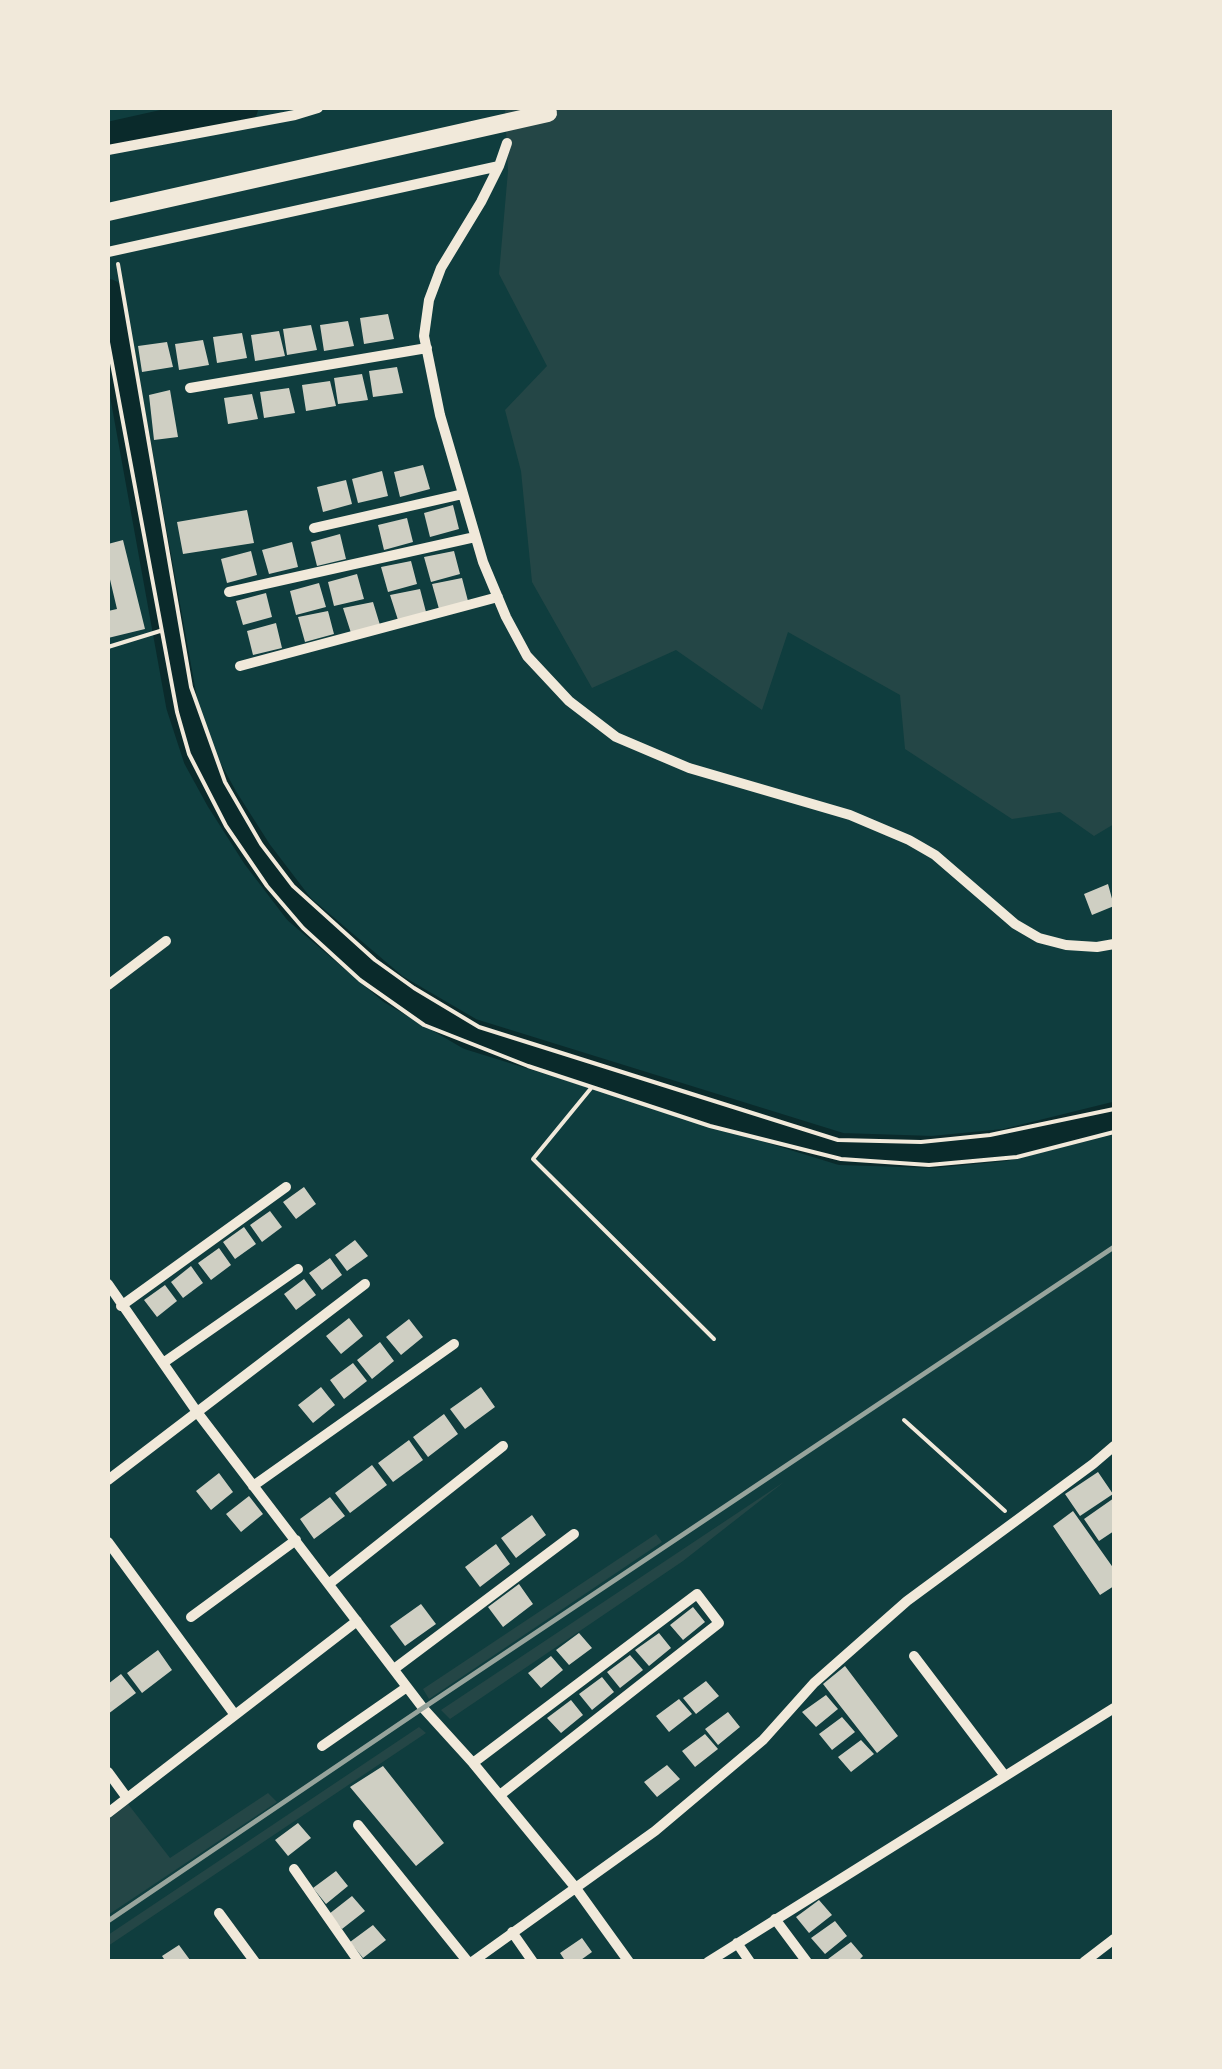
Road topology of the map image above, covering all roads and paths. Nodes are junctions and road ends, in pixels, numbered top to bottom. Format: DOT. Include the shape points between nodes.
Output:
graph roads {
  1 [pos="318,108"];
  2 [pos="548,112"];
  3 [pos="507,143"];
  4 [pos="108,150"];
  5 [pos="500,166"];
  6 [pos="108,212"];
  7 [pos="112,251"];
  8 [pos="108,342"];
  9 [pos="427,348"];
  10 [pos="190,388"];
  11 [pos="463,494"];
  12 [pos="314,528"];
  13 [pos="476,537"];
  14 [pos="230,592"];
  15 [pos="498,597"];
  16 [pos="162,630"];
  17 [pos="108,647"];
  18 [pos="240,666"];
  19 [pos="166,941"];
  20 [pos="1114,944"];
  21 [pos="108,985"];
  22 [pos="592,1087"];
  23 [pos="1114,1109"];
  24 [pos="1114,1132"];
  25 [pos="286,1186"];
  26 [pos="298,1269"];
  27 [pos="108,1284"];
  28 [pos="366,1284"];
  29 [pos="122,1306"];
  30 [pos="714,1339"];
  31 [pos="454,1344"];
  32 [pos="164,1363"];
  33 [pos="197,1412"];
  34 [pos="904,1420"];
  35 [pos="504,1446"];
  36 [pos="1114,1446"];
  37 [pos="108,1480"];
  38 [pos="254,1486"];
  39 [pos="1016,1521"];
  40 [pos="574,1534"];
  41 [pos="296,1540"];
  42 [pos="108,1542"];
  43 [pos="330,1584"];
  44 [pos="191,1617"];
  45 [pos="357,1621"];
  46 [pos="914,1656"];
  47 [pos="394,1669"];
  48 [pos="407,1686"];
  49 [pos="1114,1708"];
  50 [pos="235,1715"];
  51 [pos="322,1746"];
  52 [pos="473,1762"];
  53 [pos="108,1772"];
  54 [pos="1005,1776"];
  55 [pos="500,1795"];
  56 [pos="127,1798"];
  57 [pos="108,1813"];
  58 [pos="358,1825"];
  59 [pos="294,1869"];
  60 [pos="575,1887"];
  61 [pos="219,1913"];
  62 [pos="775,1920"];
  63 [pos="512,1932"];
  64 [pos="1114,1939"];
  65 [pos="737,1943"];
  66 [pos="255,1962"];
  67 [pos="360,1962"];
  68 [pos="470,1962"];
  69 [pos="533,1962"];
  70 [pos="629,1962"];
  71 [pos="708,1962"];
  72 [pos="750,1962"];
  73 [pos="807,1962"];
  74 [pos="1084,1962"];
  1 -- 4 [label="street"];
  2 -- 6 [label="highway"];
  3 -- 5 [label="street"];
  5 -- 7 [label="street"];
  5 -- 9 [label="street" via="441,268 429,300"];
  7 -- 23 [label="path" via="191,687 225,782 293,886 375,960 479,1027 838,1140 990,1135"];
  8 -- 16 [label="path"];
  9 -- 10 [label="street"];
  9 -- 11 [label="street"];
  11 -- 12 [label="street"];
  11 -- 13 [label="street"];
  13 -- 14 [label="street"];
  13 -- 15 [label="street"];
  15 -- 18 [label="street"];
  15 -- 20 [label="street" via="527,656 568,700 616,736 688,768 909,840 1039,938 1066,946"];
  16 -- 17 [label="path"];
  16 -- 22 [label="path" via="189,754 226,826 303,928 424,1025"];
  19 -- 21 [label="street"];
  22 -- 24 [label="path" via="842,1159 929,1165 1017,1157"];
  22 -- 30 [label="path" via="533,1159"];
  25 -- 29 [label="street"];
  26 -- 32 [label="street"];
  27 -- 29 [label="street"];
  28 -- 33 [label="street"];
  29 -- 32 [label="street"];
  31 -- 38 [label="street"];
  32 -- 33 [label="street"];
  33 -- 37 [label="street"];
  33 -- 38 [label="street"];
  34 -- 39 [label="path"];
  35 -- 43 [label="street"];
  36 -- 39 [label="street"];
  38 -- 41 [label="street"];
  39 -- 60 [label="street" via="908,1601 814,1684 763,1740 655,1831"];
  40 -- 47 [label="street"];
  41 -- 43 [label="street"];
  41 -- 44 [label="street"];
  42 -- 50 [label="street"];
  43 -- 45 [label="street"];
  45 -- 47 [label="street"];
  45 -- 50 [label="street"];
  46 -- 54 [label="street"];
  47 -- 48 [label="street"];
  48 -- 51 [label="street"];
  48 -- 52 [label="street"];
  49 -- 54 [label="street"];
  50 -- 56 [label="street"];
  52 -- 55 [label="street"];
  52 -- 55 [label="street" via="697,1594 719,1623"];
  53 -- 56 [label="street"];
  54 -- 62 [label="street"];
  55 -- 60 [label="street"];
  56 -- 57 [label="street"];
  58 -- 68 [label="street"];
  59 -- 67 [label="street"];
  60 -- 63 [label="street"];
  60 -- 70 [label="street"];
  61 -- 66 [label="street"];
  62 -- 65 [label="street"];
  62 -- 73 [label="street"];
  63 -- 68 [label="street"];
  63 -- 69 [label="street"];
  64 -- 74 [label="street"];
  65 -- 71 [label="street"];
  65 -- 72 [label="street"];
}
